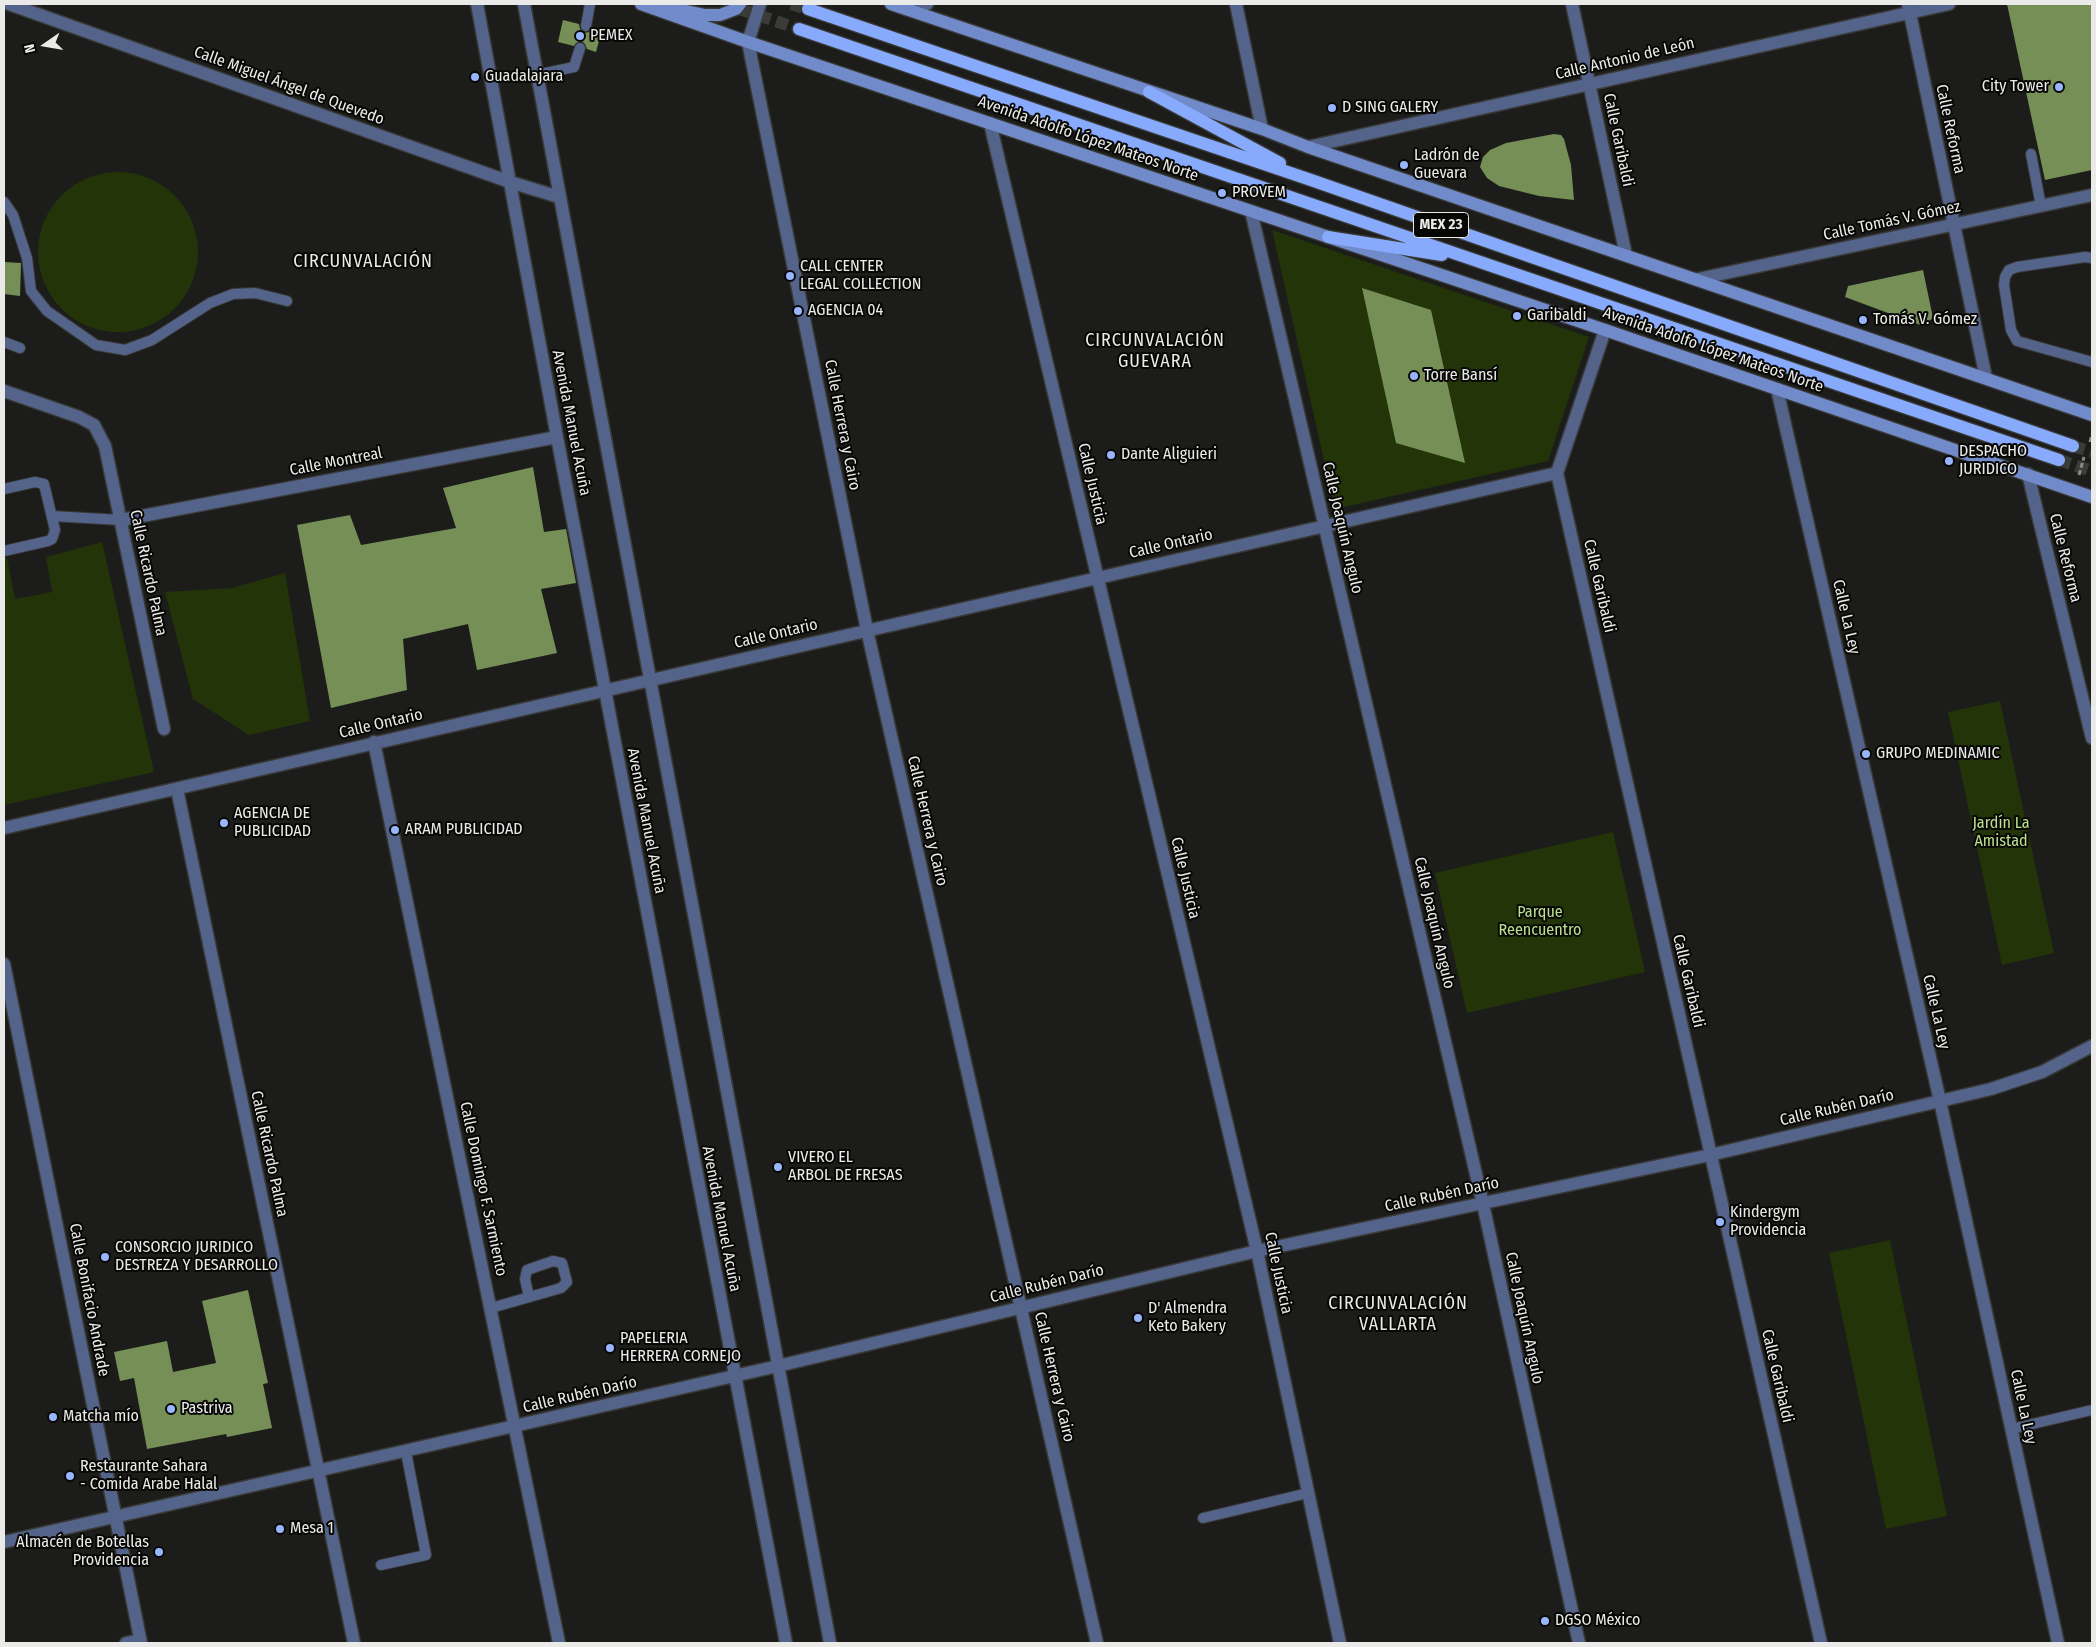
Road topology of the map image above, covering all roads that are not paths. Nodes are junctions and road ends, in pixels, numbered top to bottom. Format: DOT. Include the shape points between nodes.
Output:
graph roads {
  1 [pos="9,4"];
  2 [pos="478,4"];
  3 [pos="524,4"];
  4 [pos="590,4"];
  5 [pos="740,4"];
  6 [pos="760,4"];
  7 [pos="927,4"];
  8 [pos="1236,4"];
  9 [pos="1572,4"];
  10 [pos="1949,4"];
  11 [pos="896,5"];
  12 [pos="647,6"];
  13 [pos="1908,8"];
  14 [pos="808,9"];
  15 [pos="586,26"];
  16 [pos="799,29"];
  17 [pos="748,42"];
  18 [pos="580,48"];
  19 [pos="536,75"];
  20 [pos="1589,84"];
  21 [pos="1149,92"];
  22 [pos="990,123"];
  23 [pos="1262,129"];
  24 [pos="1308,147"];
  25 [pos="2031,154"];
  26 [pos="1311,180"];
  27 [pos="510,182"];
  28 [pos="2092,195"];
  29 [pos="559,197"];
  30 [pos="4,202"];
  31 [pos="2041,206"];
  32 [pos="1251,211"];
  33 [pos="1954,225"];
  34 [pos="1328,237"];
  35 [pos="1626,254"];
  36 [pos="2092,258"];
  37 [pos="1477,261"];
  38 [pos="1698,279"];
  39 [pos="287,301"];
  40 [pos="1605,330"];
  41 [pos="4,342"];
  42 [pos="20,348"];
  43 [pos="2092,362"];
  44 [pos="1986,378"];
  45 [pos="1777,389"];
  46 [pos="4,391"];
  47 [pos="2089,413"];
  48 [pos="557,437"];
  49 [pos="2074,446"];
  50 [pos="2058,460"];
  51 [pos="1556,473"];
  52 [pos="2028,474"];
  53 [pos="4,488"];
  54 [pos="2092,497"];
  55 [pos="52,516"];
  56 [pos="121,520"];
  57 [pos="1324,526"];
  58 [pos="4,551"];
  59 [pos="1098,577"];
  60 [pos="867,630"];
  61 [pos="650,680"];
  62 [pos="605,689"];
  63 [pos="164,729"];
  64 [pos="2092,738"];
  65 [pos="374,742"];
  66 [pos="176,788"];
  67 [pos="4,828"];
  68 [pos="4,964"];
  69 [pos="2092,1046"];
  70 [pos="1940,1101"];
  71 [pos="1710,1155"];
  72 [pos="1482,1204"];
  73 [pos="1257,1251"];
  74 [pos="529,1298"];
  75 [pos="1021,1307"];
  76 [pos="491,1308"];
  77 [pos="778,1366"];
  78 [pos="734,1376"];
  79 [pos="2092,1410"];
  80 [pos="515,1427"];
  81 [pos="2011,1429"];
  82 [pos="406,1452"];
  83 [pos="318,1472"];
  84 [pos="1308,1493"];
  85 [pos="116,1518"];
  86 [pos="1203,1518"];
  87 [pos="4,1542"];
  88 [pos="381,1564"];
  89 [pos="141,1642"];
  90 [pos="126,1643"];
  91 [pos="354,1643"];
  92 [pos="558,1643"];
  93 [pos="786,1643"];
  94 [pos="830,1643"];
  95 [pos="1097,1643"];
  96 [pos="1340,1643"];
  97 [pos="1579,1643"];
  98 [pos="1821,1643"];
  99 [pos="2058,1643"];
  1 -- 27 [label="street, Calle Miguel Ángel de Quevedo"];
  2 -- 27 [label="street, Avenida Manuel Acuña"];
  3 -- 19 [label="street, Avenida Manuel Acuña"];
  4 -- 15 [label="lane"];
  5 -- 12 [label="main road" via="736,9 705,15 674,7"];
  6 -- 17 [label="street, Calle Herrera y Cairo"];
  7 -- 11 [label="street"];
  8 -- 23 [label="street"];
  9 -- 20 [label="street, Calle Garibaldi"];
  10 -- 13 [label="street, Calle Antonio de León"];
  11 -- 21 [label="main road"];
  12 -- 17 [label="main road, Avenida Adolfo López Mateos Norte"];
  13 -- 20 [label="street, Calle Antonio de León"];
  13 -- 33 [label="street, Calle Reforma"];
  14 -- 26 [label="main road, Avenida Adolfo López Mateos Norte / MEX 23"];
  16 -- 37 [label="main road, Avenida Adolfo López Mateos Norte / MEX 23"];
  17 -- 22 [label="main road, Avenida Adolfo López Mateos Norte"];
  17 -- 60 [label="street, Calle Herrera y Cairo"];
  18 -- 19 [label="lane" via="574,67"];
  19 -- 29 [label="street, Avenida Manuel Acuña"];
  20 -- 24 [label="street, Calle Antonio de León"];
  20 -- 35 [label="street, Calle Garibaldi"];
  21 -- 23 [label="main road"];
  21 -- 26 [label="main road"];
  22 -- 32 [label="main road, Avenida Adolfo López Mateos Norte"];
  22 -- 59 [label="street, Calle Justicia"];
  23 -- 24 [label="main road"];
  24 -- 35 [label="main road"];
  25 -- 31 [label="lane"];
  26 -- 49 [label="main road, Avenida Adolfo López Mateos Norte / MEX 23"];
  27 -- 29 [label="street, Calle Miguel Ángel de Quevedo"];
  27 -- 48 [label="street, Avenida Manuel Acuña"];
  28 -- 31 [label="street, Calle Tomás V. Gómez"];
  29 -- 61 [label="street, Avenida Manuel Acuña"];
  30 -- 39 [label="lane" via="14,214 31,291 47,311 96,345 125,350 152,340 210,303 233,294 255,293"];
  31 -- 33 [label="street, Calle Tomás V. Gómez"];
  32 -- 34 [label="main road, Avenida Adolfo López Mateos Norte"];
  32 -- 57 [label="street, Calle Joaquín Angulo"];
  33 -- 38 [label="street, Calle Tomás V. Gómez"];
  33 -- 44 [label="street, Calle Reforma"];
  34 -- 37 [label="main road"];
  34 -- 40 [label="main road, Avenida Adolfo López Mateos Norte"];
  35 -- 38 [label="main road"];
  36 -- 43 [label="lane" via="2017,267 2009,270 2004,285 2011,330 2017,341"];
  37 -- 50 [label="main road, Avenida Adolfo López Mateos Norte / MEX 23"];
  38 -- 44 [label="main road"];
  40 -- 45 [label="main road, Avenida Adolfo López Mateos Norte"];
  40 -- 51 [label="street"];
  41 -- 42 [label="lane"];
  44 -- 47 [label="main road"];
  45 -- 52 [label="main road, Avenida Adolfo López Mateos Norte"];
  45 -- 70 [label="street, Calle La Ley"];
  46 -- 56 [label="street, Calle Ricardo Palma" via="94,425 104,446"];
  48 -- 56 [label="street, Calle Montreal"];
  48 -- 62 [label="street, Avenida Manuel Acuña"];
  51 -- 57 [label="street, Calle Ontario"];
  51 -- 71 [label="street, Calle Garibaldi"];
  52 -- 54 [label="main road, Avenida Adolfo López Mateos Norte"];
  52 -- 64 [label="street, Calle Reforma"];
  53 -- 55 [label="lane" via="40,482 46,489"];
  55 -- 56 [label="lane"];
  55 -- 58 [label="lane" via="55,530 52,539"];
  56 -- 63 [label="street, Calle Ricardo Palma"];
  57 -- 59 [label="street, Calle Ontario"];
  57 -- 72 [label="street, Calle Joaquín Angulo"];
  59 -- 60 [label="street, Calle Ontario"];
  59 -- 73 [label="street, Calle Justicia"];
  60 -- 61 [label="street, Calle Ontario"];
  60 -- 75 [label="street, Calle Herrera y Cairo"];
  61 -- 62 [label="street, Calle Ontario"];
  61 -- 77 [label="street, Avenida Manuel Acuña"];
  62 -- 65 [label="street, Calle Ontario"];
  62 -- 78 [label="street, Avenida Manuel Acuña"];
  65 -- 66 [label="street, Calle Ontario"];
  65 -- 76 [label="street, Calle Domingo F. Sarmiento"];
  66 -- 67 [label="street, Calle Ontario"];
  66 -- 83 [label="street, Calle Ricardo Palma"];
  68 -- 85 [label="street, Calle Bonifacio Andrade"];
  69 -- 70 [label="street, Calle Rubén Darío" via="2042,1072"];
  70 -- 71 [label="street, Calle Rubén Darío"];
  70 -- 81 [label="street, Calle La Ley"];
  71 -- 72 [label="street, Calle Rubén Darío"];
  71 -- 98 [label="street, Calle Garibaldi"];
  72 -- 73 [label="street, Calle Rubén Darío"];
  72 -- 97 [label="street, Calle Joaquín Angulo"];
  73 -- 75 [label="street, Calle Rubén Darío"];
  73 -- 84 [label="street, Calle Justicia"];
  74 -- 74 [label="lane" via="565,1286 567,1277 562,1263 553,1261 527,1270 525,1279"];
  74 -- 76 [label="lane"];
  75 -- 77 [label="street, Calle Rubén Darío"];
  75 -- 95 [label="street, Calle Herrera y Cairo"];
  76 -- 80 [label="street, Calle Domingo F. Sarmiento"];
  77 -- 78 [label="street, Calle Rubén Darío"];
  77 -- 94 [label="street, Avenida Manuel Acuña"];
  78 -- 80 [label="street, Calle Rubén Darío"];
  78 -- 93 [label="street, Avenida Manuel Acuña"];
  79 -- 81 [label="lane"];
  80 -- 82 [label="street, Calle Rubén Darío"];
  80 -- 92 [label="street, Calle Domingo F. Sarmiento"];
  81 -- 99 [label="street, Calle La Ley"];
  82 -- 83 [label="street, Calle Rubén Darío"];
  82 -- 88 [label="lane" via="426,1555"];
  83 -- 85 [label="street, Calle Rubén Darío"];
  83 -- 91 [label="street, Calle Ricardo Palma"];
  84 -- 86 [label="lane"];
  84 -- 96 [label="street, Calle Justicia"];
  85 -- 87 [label="street, Calle Rubén Darío"];
  85 -- 89 [label="street, Calle Bonifacio Andrade"];
  89 -- 90 [label="street"];
}
